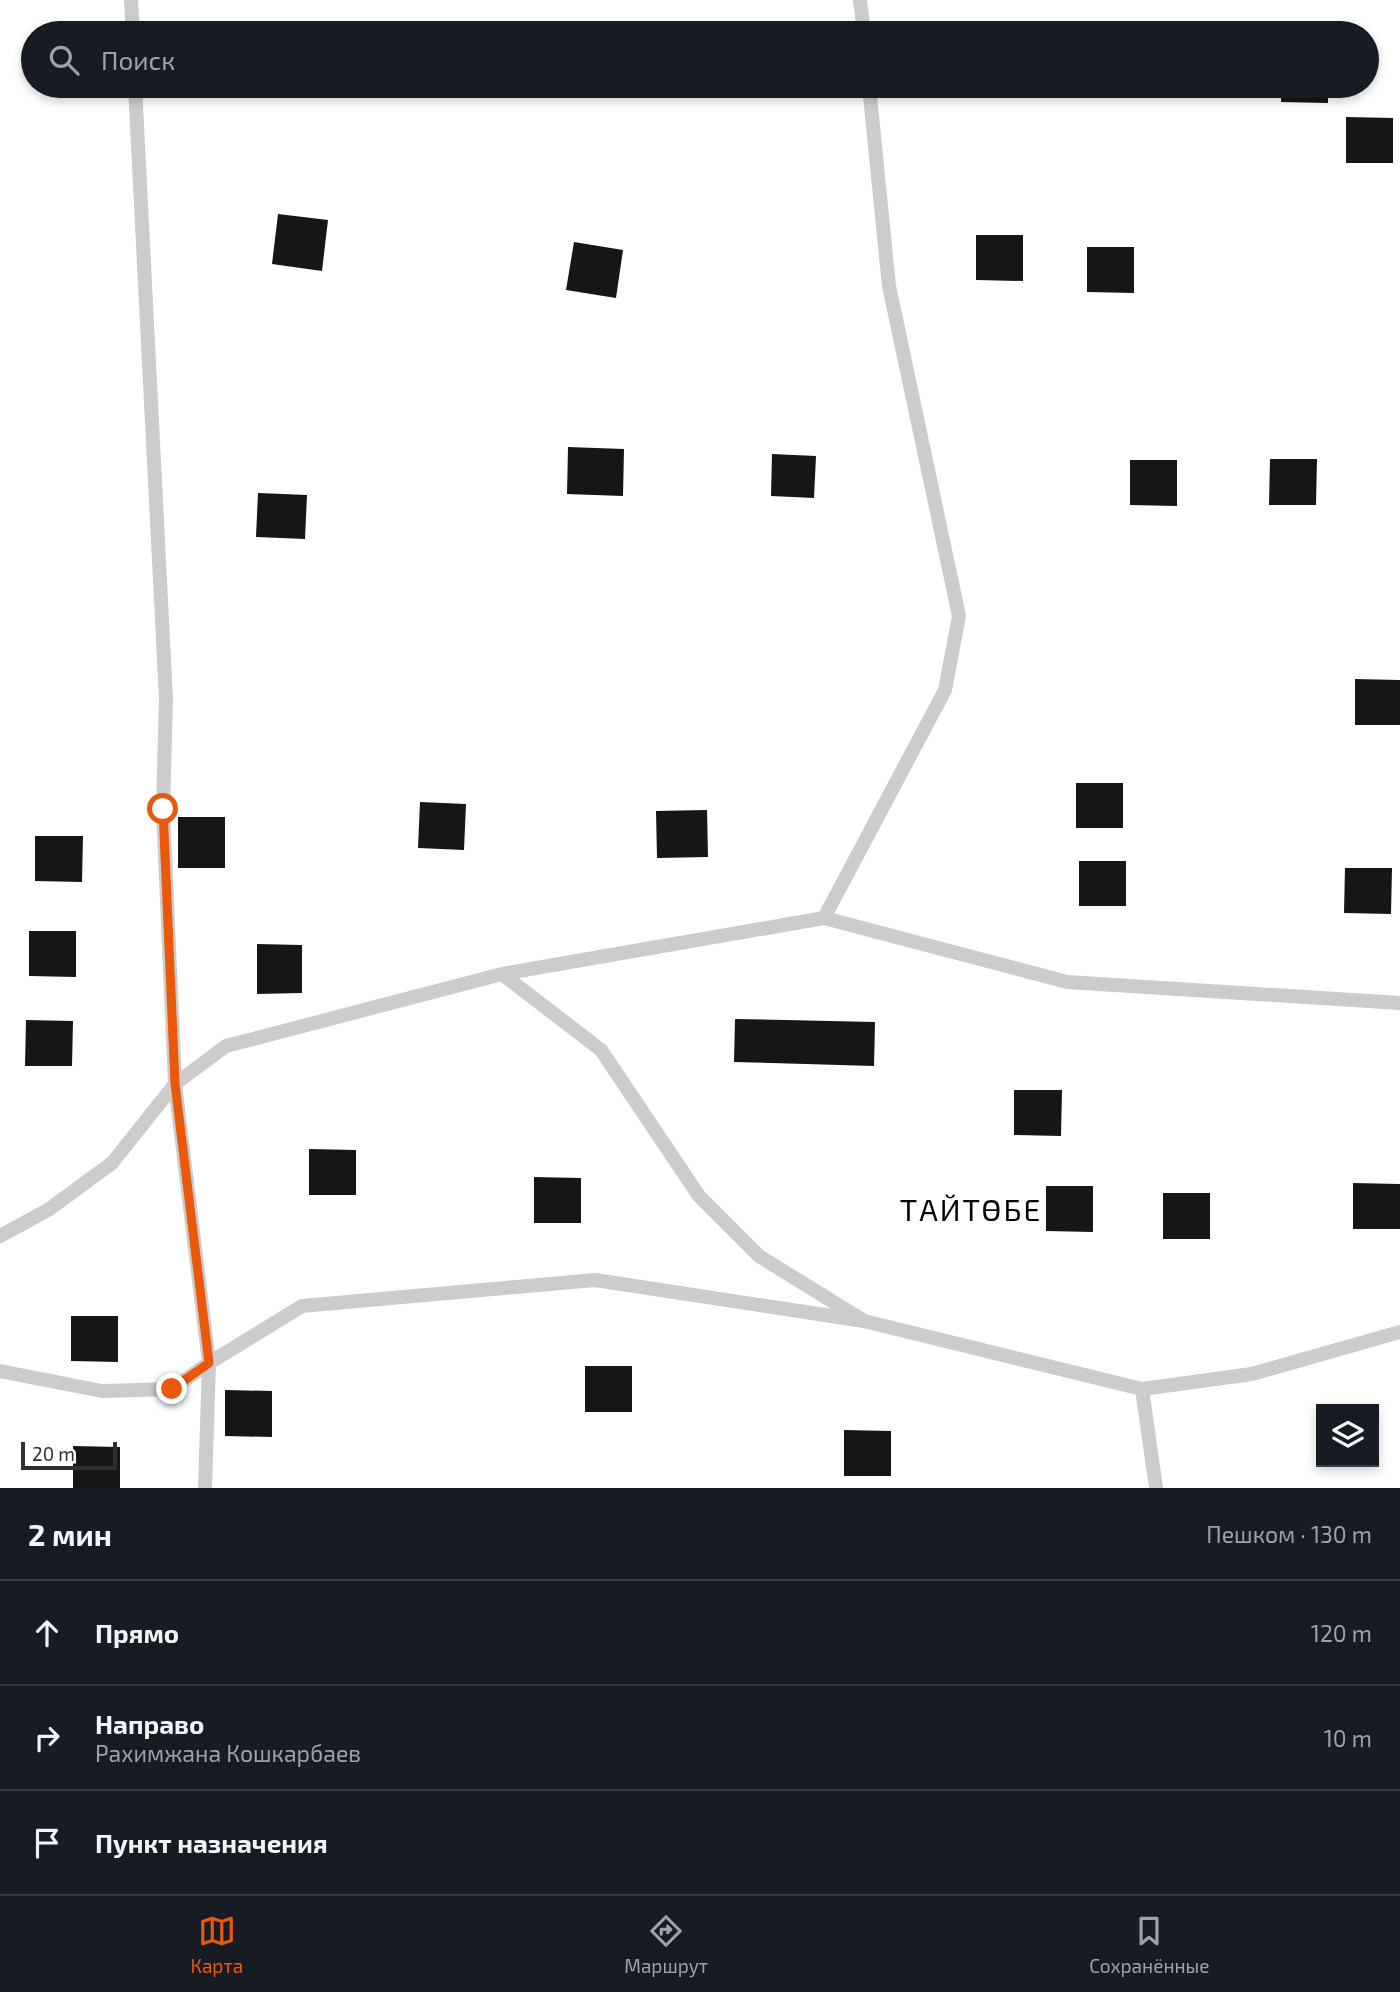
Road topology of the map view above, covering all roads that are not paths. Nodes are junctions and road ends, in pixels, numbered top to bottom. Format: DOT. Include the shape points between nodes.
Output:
graph roads {
  1 [pos="131,0"];
  2 [pos="860,0"];
  3 [pos="132,21"];
  4 [pos="863,21"];
  5 [pos="136,98"];
  6 [pos="870,98"];
  7 [pos="824,918"];
  8 [pos="502,974"];
  9 [pos="1400,1003"];
  10 [pos="175,1084"];
  11 [pos="0,1236"];
  12 [pos="864,1321"];
  13 [pos="1400,1332"];
  14 [pos="209,1363"];
  15 [pos="0,1371"];
  16 [pos="1142,1389"];
  17 [pos="205,1488"];
  18 [pos="1156,1488"];
  1 -- 3 [label="lane"];
  2 -- 4 [label="lane"];
  5 -- 10 [label="lane" via="166,699 163,809"];
  6 -- 7 [label="lane" via="889,286 959,616 945,690"];
  7 -- 8 [label="lane"];
  7 -- 9 [label="lane" via="1067,982"];
  8 -- 10 [label="lane" via="226,1046"];
  8 -- 12 [label="lane" via="601,1050 699,1196 759,1256"];
  10 -- 11 [label="lane" via="112,1163 48,1210"];
  10 -- 14 [label="lane"];
  12 -- 14 [label="lane" via="595,1280 302,1306"];
  12 -- 16 [label="lane"];
  13 -- 16 [label="lane" via="1252,1374"];
  14 -- 15 [label="lane" via="172,1389 102,1391"];
  14 -- 17 [label="lane"];
  16 -- 18 [label="lane"];
}
